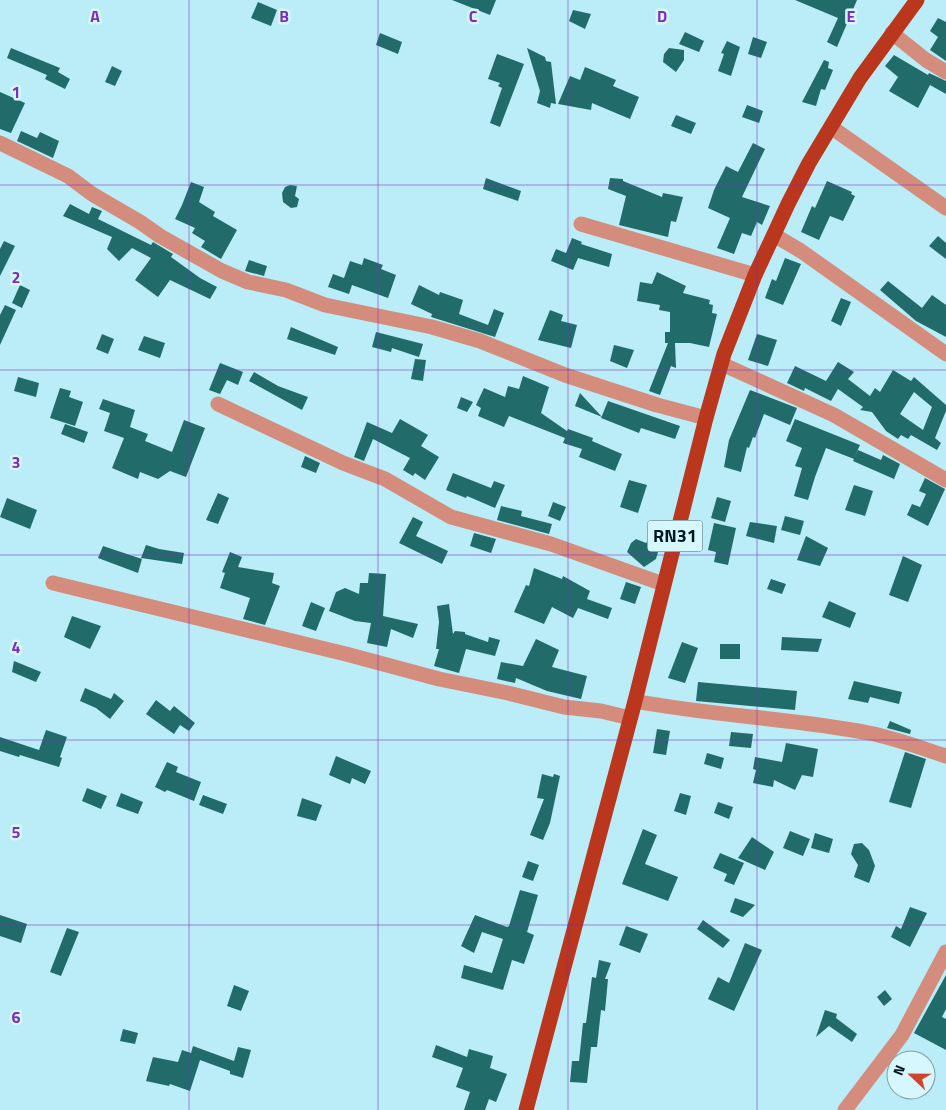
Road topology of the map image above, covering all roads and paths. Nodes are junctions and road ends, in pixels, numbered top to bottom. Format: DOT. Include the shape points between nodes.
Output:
graph roads {
  1 [pos="917,0"];
  2 [pos="892,34"];
  3 [pos="946,72"];
  4 [pos="831,127"];
  5 [pos="0,143"];
  6 [pos="946,208"];
  7 [pos="581,224"];
  8 [pos="774,234"];
  9 [pos="756,275"];
  10 [pos="946,354"];
  11 [pos="722,364"];
  12 [pos="218,404"];
  13 [pos="706,418"];
  14 [pos="946,480"];
  15 [pos="54,583"];
  16 [pos="663,584"];
  17 [pos="634,701"];
  18 [pos="630,718"];
  19 [pos="946,756"];
  20 [pos="946,952"];
  21 [pos="526,1110"];
  22 [pos="845,1110"];
  1 -- 2 [label="main road, RN31"];
  2 -- 3 [label="street"];
  2 -- 4 [label="main road, RN31" via="860,78"];
  4 -- 6 [label="street"];
  4 -- 8 [label="main road, RN31"];
  5 -- 13 [label="street" via="68,176 160,236 248,282 286,290 325,305 480,341 565,375"];
  7 -- 9 [label="street"];
  8 -- 9 [label="main road, RN31"];
  8 -- 10 [label="street"];
  9 -- 11 [label="main road, RN31"];
  11 -- 13 [label="main road, RN31"];
  11 -- 14 [label="street" via="834,415"];
  12 -- 16 [label="street" via="342,463 380,476 451,517 551,544"];
  13 -- 16 [label="main road, RN31"];
  15 -- 18 [label="street" via="439,679"];
  16 -- 17 [label="main road, RN31"];
  17 -- 18 [label="main road, RN31"];
  17 -- 19 [label="street" via="868,732"];
  18 -- 21 [label="main road, RN31"];
  20 -- 22 [label="street" via="902,1035"];
}
